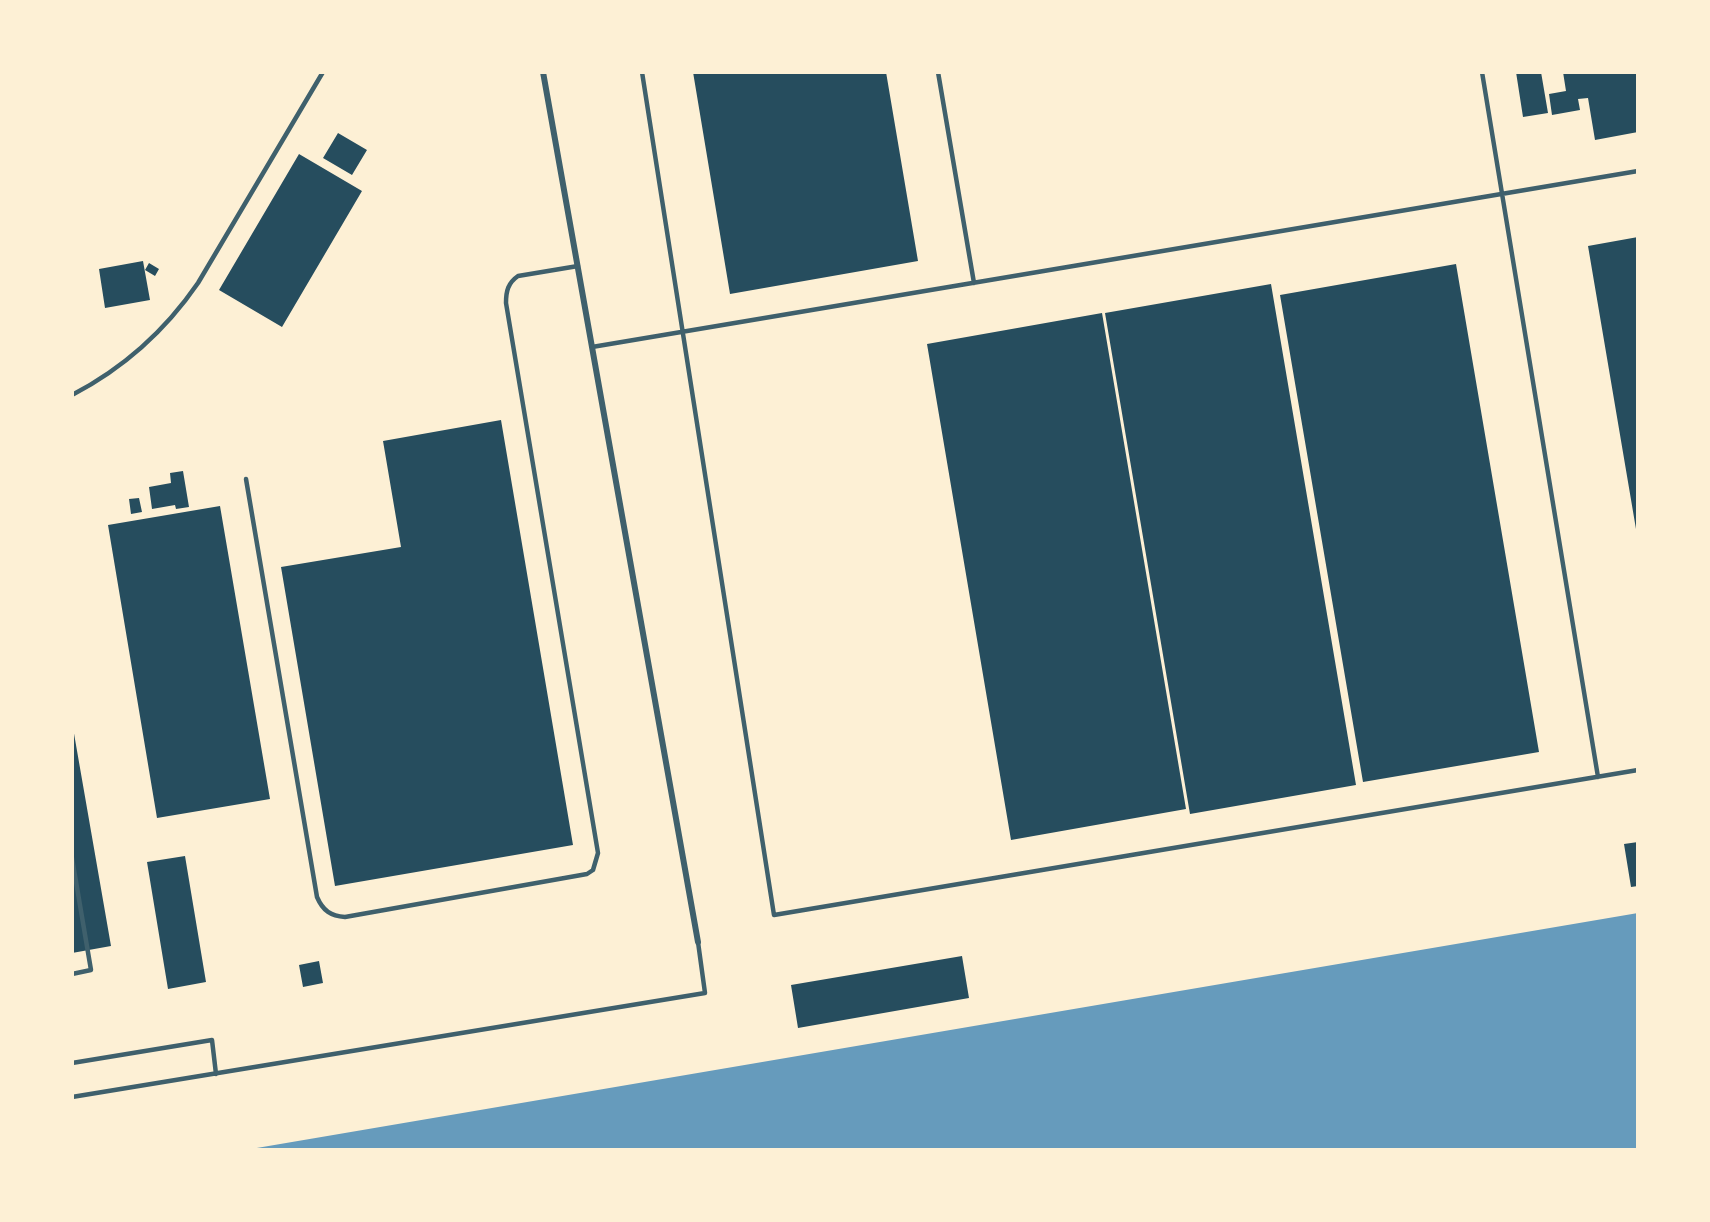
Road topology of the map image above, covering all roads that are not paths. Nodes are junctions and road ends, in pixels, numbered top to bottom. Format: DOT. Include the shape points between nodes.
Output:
graph roads {
  1 [pos="323,72"];
  2 [pos="543,72"];
  3 [pos="642,72"];
  4 [pos="938,72"];
  5 [pos="1482,72"];
  6 [pos="1638,171"];
  7 [pos="1502,194"];
  8 [pos="578,266"];
  9 [pos="975,283"];
  10 [pos="682,332"];
  11 [pos="592,347"];
  12 [pos="72,395"];
  13 [pos="246,479"];
  14 [pos="1638,770"];
  15 [pos="1598,777"];
  16 [pos="72,858"];
  17 [pos="698,942"];
  18 [pos="72,974"];
  19 [pos="72,1063"];
  20 [pos="216,1074"];
  21 [pos="72,1097"];
  1 -- 12 [label="lane" via="183,305 130,358"];
  2 -- 8 [label="street"];
  3 -- 10 [label="lane"];
  4 -- 9 [label="lane"];
  5 -- 7 [label="lane"];
  6 -- 7 [label="lane"];
  7 -- 9 [label="lane"];
  7 -- 15 [label="lane"];
  8 -- 11 [label="street"];
  8 -- 13 [label="lane" via="518,276 508,287 506,303 598,854 593,870 587,874 345,917 335,916 321,906"];
  9 -- 10 [label="lane"];
  10 -- 11 [label="lane"];
  10 -- 15 [label="lane" via="774,915"];
  11 -- 17 [label="street"];
  14 -- 15 [label="lane"];
  16 -- 18 [label="lane" via="91,970"];
  17 -- 20 [label="lane" via="705,993"];
  19 -- 20 [label="lane" via="212,1040"];
  20 -- 21 [label="lane"];
}
